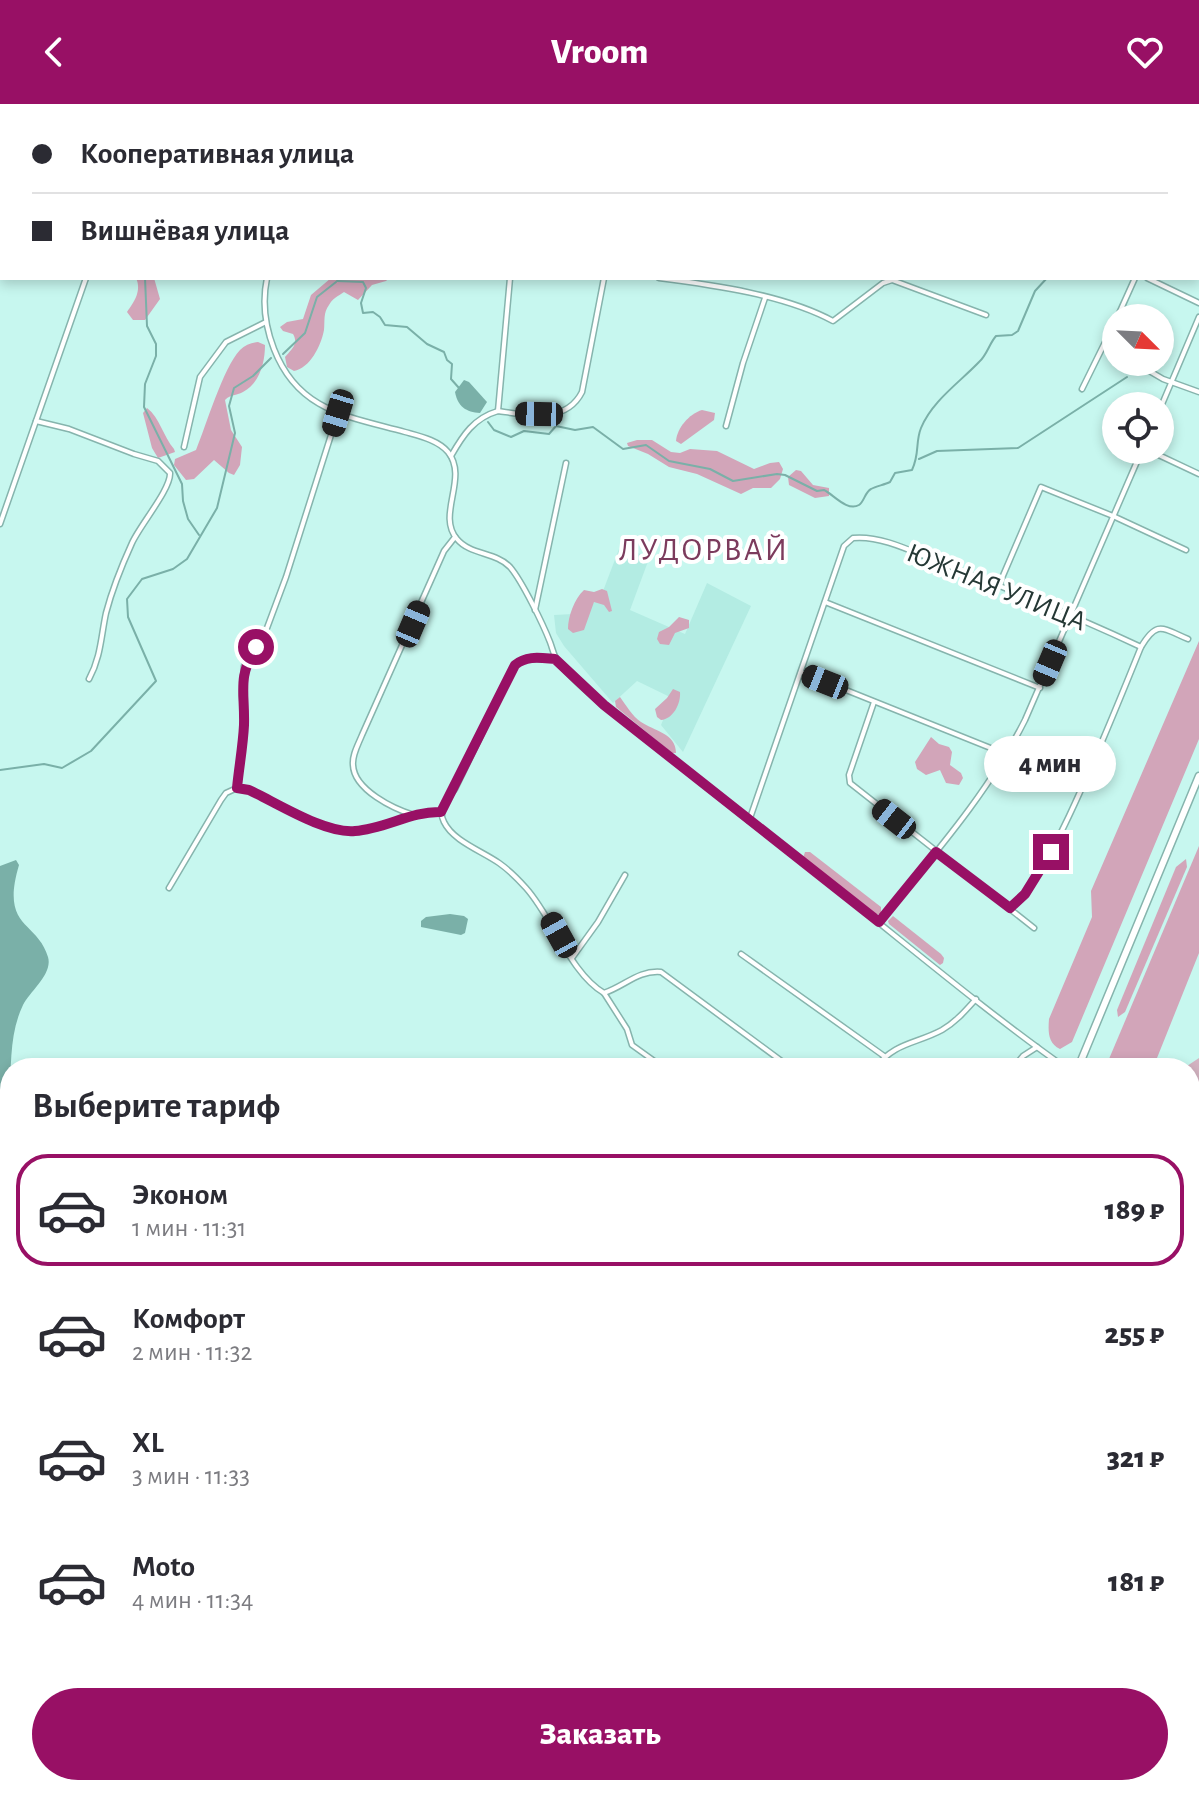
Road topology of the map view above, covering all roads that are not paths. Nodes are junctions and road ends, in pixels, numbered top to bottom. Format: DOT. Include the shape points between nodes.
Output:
graph roads {
  1 [pos="85,280"];
  2 [pos="267,280"];
  3 [pos="510,280"];
  4 [pos="604,280"];
  5 [pos="670,280"];
  6 [pos="1134,280"];
  7 [pos="1151,280"];
  8 [pos="765,298"];
  9 [pos="1199,303"];
  10 [pos="1123,304"];
  11 [pos="986,315"];
  12 [pos="1199,317"];
  13 [pos="266,322"];
  14 [pos="1102,351"];
  15 [pos="1161,376"];
  16 [pos="1172,382"];
  17 [pos="1082,389"];
  18 [pos="1168,392"];
  19 [pos="1199,392"];
  20 [pos="498,411"];
  21 [pos="338,413"];
  22 [pos="36,421"];
  23 [pos="726,426"];
  24 [pos="184,447"];
  25 [pos="451,456"];
  26 [pos="1174,462"];
  27 [pos="566,463"];
  28 [pos="1136,464"];
  29 [pos="1199,474"];
  30 [pos="1113,516"];
  31 [pos="0,524"];
  32 [pos="455,537"];
  33 [pos="1186,550"];
  34 [pos="999,585"];
  35 [pos="825,602"];
  36 [pos="535,612"];
  37 [pos="1071,614"];
  38 [pos="1188,639"];
  39 [pos="1141,647"];
  40 [pos="555,659"];
  41 [pos="801,672"];
  42 [pos="89,679"];
  43 [pos="1040,688"];
  44 [pos="874,702"];
  45 [pos="1008,755"];
  46 [pos="1199,776"];
  47 [pos="237,788"];
  48 [pos="441,812"];
  49 [pos="414,815"];
  50 [pos="749,821"];
  51 [pos="936,852"];
  52 [pos="625,875"];
  53 [pos="169,888"];
  54 [pos="1010,908"];
  55 [pos="879,922"];
  56 [pos="1034,928"];
  57 [pos="741,954"];
  58 [pos="572,958"];
  59 [pos="604,993"];
  60 [pos="976,999"];
  61 [pos="1037,1047"];
  62 [pos="884,1056"];
  63 [pos="650,1058"];
  64 [pos="777,1058"];
  65 [pos="1021,1058"];
  66 [pos="1052,1058"];
  67 [pos="1082,1058"];
  1 -- 22 [label="street"];
  2 -- 13 [label="street"];
  3 -- 20 [label="street"];
  4 -- 20 [label="street" via="579,398 555,414"];
  5 -- 8 [label="street"];
  6 -- 10 [label="street"];
  7 -- 9 [label="street"];
  8 -- 11 [label="street" via="833,321 892,280"];
  8 -- 23 [label="street"];
  12 -- 16 [label="street"];
  13 -- 21 [label="street" via="279,361 300,392"];
  13 -- 24 [label="street" via="226,342 200,377"];
  14 -- 17 [label="street"];
  15 -- 16 [label="street"];
  16 -- 18 [label="street"];
  16 -- 19 [label="street"];
  20 -- 25 [label="street" via="470,427"];
  21 -- 25 [label="street" via="430,441"];
  21 -- 47 [label="street" via="267,628 244,666"];
  22 -- 31 [label="street"];
  22 -- 42 [label="street" via="158,461 170,473 168,486 126,555"];
  25 -- 32 [label="street" via="456,472 450,522"];
  26 -- 29 [label="street"];
  27 -- 36 [label="street"];
  28 -- 30 [label="street"];
  30 -- 33 [label="street"];
  30 -- 34 [label="street" via="1041,487"];
  30 -- 37 [label="street"];
  32 -- 36 [label="street" via="506,564"];
  32 -- 49 [label="street" via="444,551 352,763 357,778 391,809"];
  34 -- 35 [label="street, ЮЖНАЯ УЛИЦА" via="871,538 850,539"];
  34 -- 37 [label="street, ЮЖНАЯ УЛИЦА"];
  35 -- 41 [label="street"];
  35 -- 43 [label="street"];
  36 -- 40 [label="street"];
  37 -- 39 [label="street, ЮЖНАЯ УЛИЦА"];
  37 -- 43 [label="street"];
  38 -- 39 [label="street" via="1156,628"];
  39 -- 54 [label="street" via="1051,852"];
  40 -- 48 [label="street" via="524,659 515,665"];
  40 -- 50 [label="street"];
  41 -- 44 [label="street"];
  41 -- 50 [label="street"];
  43 -- 45 [label="street"];
  44 -- 45 [label="street"];
  44 -- 51 [label="street" via="850,783"];
  45 -- 51 [label="street"];
  46 -- 67 [label="main road"];
  47 -- 49 [label="street" via="342,831"];
  47 -- 53 [label="street" via="221,800"];
  48 -- 49 [label="street"];
  48 -- 58 [label="street" via="449,830 527,889"];
  50 -- 55 [label="street"];
  51 -- 54 [label="street"];
  51 -- 55 [label="street"];
  52 -- 58 [label="street"];
  54 -- 56 [label="street"];
  55 -- 60 [label="street"];
  57 -- 62 [label="street"];
  58 -- 59 [label="street"];
  59 -- 63 [label="street" via="632,1045"];
  59 -- 64 [label="street" via="634,976 661,972"];
  60 -- 61 [label="street"];
  60 -- 62 [label="street" via="942,1030"];
  61 -- 65 [label="street"];
  61 -- 66 [label="street"];
}
